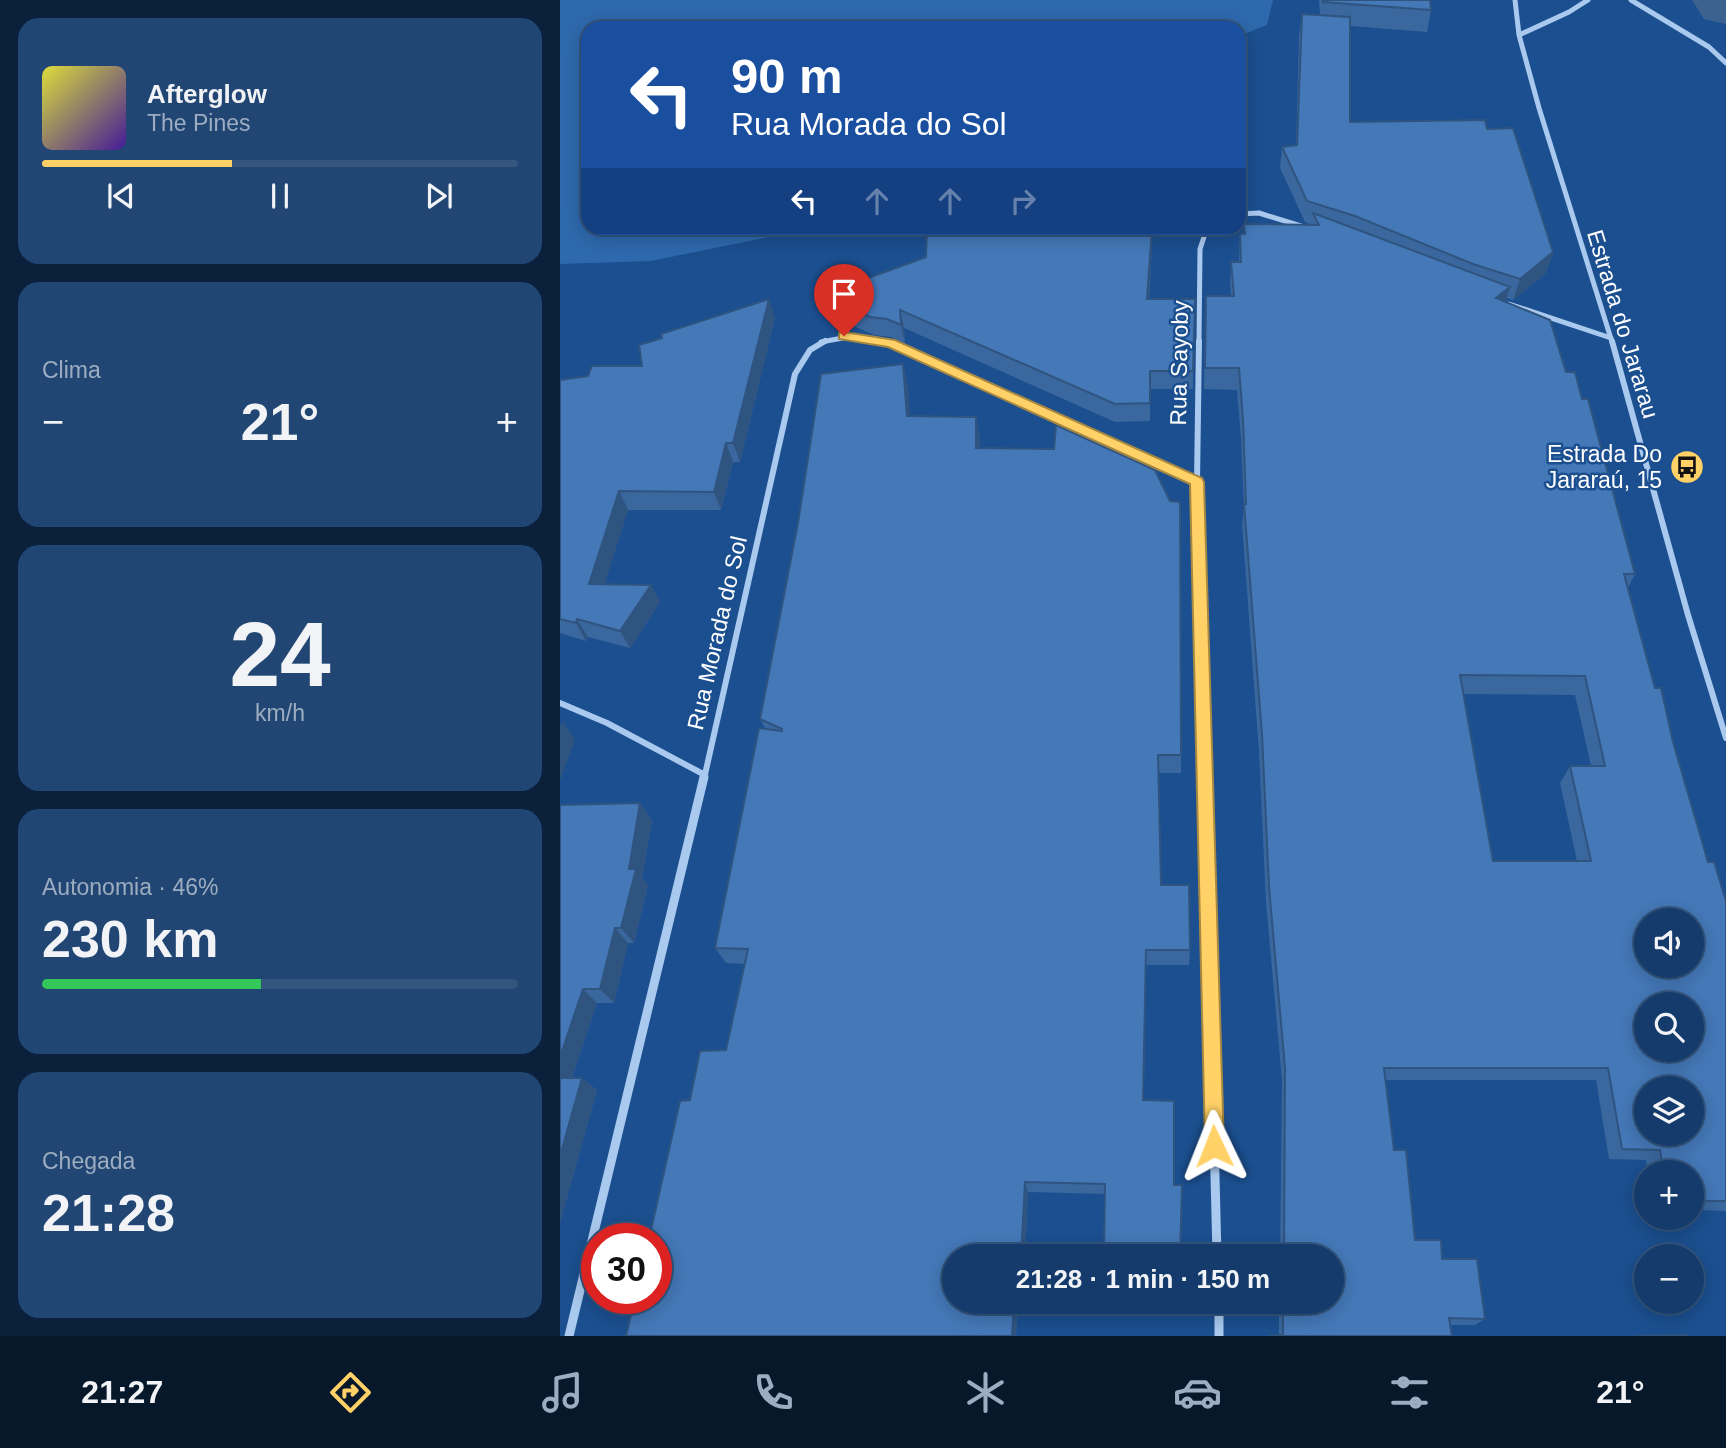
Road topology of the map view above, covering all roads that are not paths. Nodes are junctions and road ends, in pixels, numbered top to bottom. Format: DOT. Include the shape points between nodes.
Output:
graph roads {
  1 [pos="1515,0"];
  2 [pos="1588,0"];
  3 [pos="1631,0"];
  4 [pos="1519,36"];
  5 [pos="1726,63"];
  6 [pos="1246,214"];
  7 [pos="1311,230"];
  8 [pos="1205,235"];
  9 [pos="1506,303"];
  10 [pos="1611,338"];
  11 [pos="1197,482"];
  12 [pos="560,703"];
  13 [pos="1726,738"];
  14 [pos="705,775"];
  15 [pos="1217,1244"];
  16 [pos="1219,1314"];
  17 [pos="569,1336"];
  18 [pos="1219,1336"];
  1 -- 4 [label="street, Estrada do Jararau"];
  2 -- 4 [label="street"];
  3 -- 5 [label="street" via="1709,47"];
  4 -- 10 [label="street, Estrada do Jararau"];
  6 -- 7 [label="street" via="1259,213"];
  8 -- 11 [label="street, Rua Sayoby" via="1200,249"];
  9 -- 10 [label="street"];
  10 -- 13 [label="street, Estrada do Jararau"];
  11 -- 14 [label="street, Rua Morada do Sol" via="890,343 844,336 823,341 795,374"];
  11 -- 15 [label="street, Rua Sayoby"];
  12 -- 14 [label="street"];
  14 -- 17 [label="street, Rua Morada do Sol"];
  16 -- 18 [label="street"];
}
